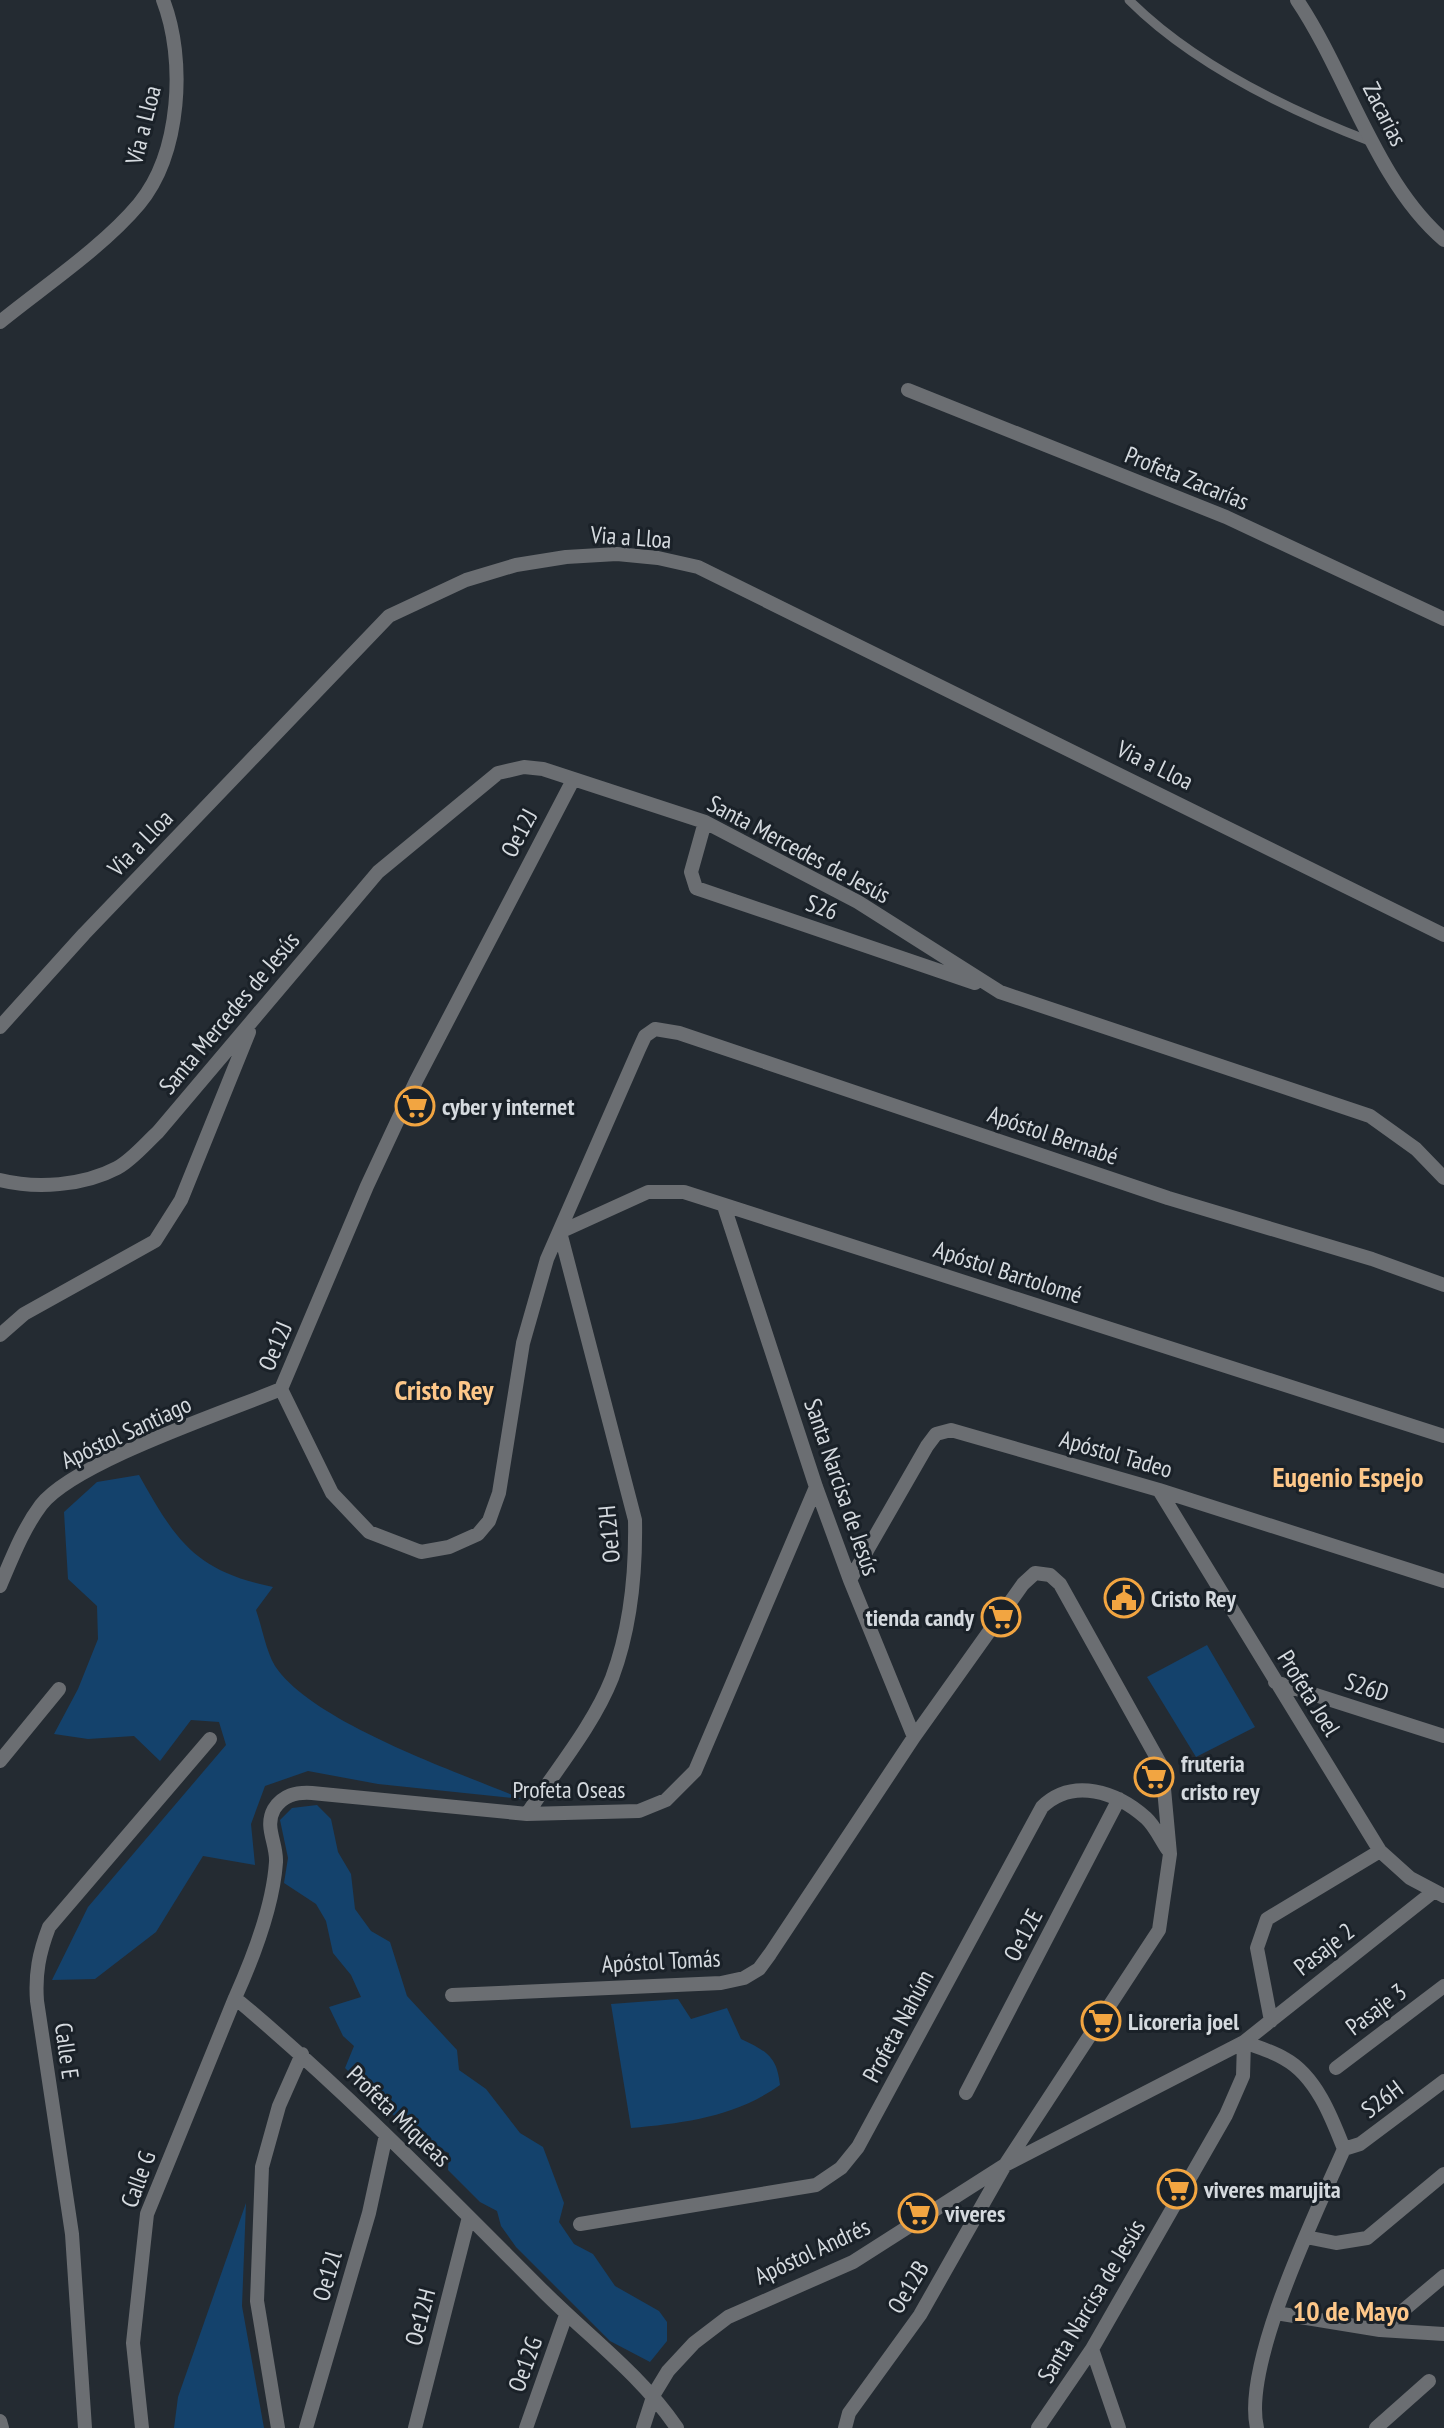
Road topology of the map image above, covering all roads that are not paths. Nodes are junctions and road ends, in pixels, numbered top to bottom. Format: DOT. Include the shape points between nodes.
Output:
graph roads {
  1 [pos="163,0"];
  2 [pos="1129,0"];
  3 [pos="1297,0"];
  4 [pos="1373,142"];
  5 [pos="1444,240"];
  6 [pos="0,322"];
  7 [pos="908,390"];
  8 [pos="1444,619"];
  9 [pos="573,780"];
  10 [pos="705,822"];
  11 [pos="1444,935"];
  12 [pos="1000,992"];
  13 [pos="255,1017"];
  14 [pos="0,1027"];
  15 [pos="649,1032"];
  16 [pos="1444,1178"];
  17 [pos="0,1180"];
  18 [pos="724,1206"];
  19 [pos="560,1232"];
  20 [pos="1444,1285"];
  21 [pos="0,1335"];
  22 [pos="281,1389"];
  23 [pos="1444,1436"];
  24 [pos="816,1487"];
  25 [pos="1159,1490"];
  26 [pos="850,1580"];
  27 [pos="1444,1581"];
  28 [pos="0,1586"];
  29 [pos="1275,1682"];
  30 [pos="59,1689"];
  31 [pos="1444,1736"];
  32 [pos="914,1737"];
  33 [pos="210,1738"];
  34 [pos="0,1761"];
  35 [pos="1119,1799"];
  36 [pos="527,1814"];
  37 [pos="1380,1851"];
  38 [pos="1170,1854"];
  39 [pos="1438,1894"];
  40 [pos="1444,1986"];
  41 [pos="452,1995"];
  42 [pos="234,1998"];
  43 [pos="1270,2021"];
  44 [pos="1244,2042"];
  45 [pos="302,2054"];
  46 [pos="1336,2068"];
  47 [pos="1444,2081"];
  48 [pos="966,2093"];
  49 [pos="386,2135"];
  50 [pos="1344,2149"];
  51 [pos="1005,2165"];
  52 [pos="1444,2174"];
  53 [pos="469,2217"];
  54 [pos="580,2224"];
  55 [pos="1306,2236"];
  56 [pos="1444,2276"];
  57 [pos="1276,2313"];
  58 [pos="566,2315"];
  59 [pos="1380,2330"];
  60 [pos="1444,2334"];
  61 [pos="1092,2350"];
  62 [pos="1429,2381"];
  63 [pos="654,2394"];
  64 [pos="0,2421"];
  65 [pos="2,2428"];
  66 [pos="85,2428"];
  67 [pos="142,2428"];
  68 [pos="278,2428"];
  69 [pos="306,2428"];
  70 [pos="415,2428"];
  71 [pos="526,2428"];
  72 [pos="643,2428"];
  73 [pos="677,2428"];
  74 [pos="845,2428"];
  75 [pos="1038,2428"];
  76 [pos="1119,2428"];
  77 [pos="1257,2428"];
  78 [pos="1376,2428"];
  1 -- 6 [label="street, Vía a Lloa" via="175,38 178,81 169,133 149,189 110,232"];
  2 -- 4 [label="lane" via="1195,53 1263,95"];
  3 -- 4 [label="street, Zacarias" via="1318,31"];
  4 -- 5 [label="street, Zacarias" via="1430,228"];
  7 -- 8 [label="street, Profeta Zacarías" via="1226,517"];
  9 -- 10 [label="street, Santa Mercedes de Jesús"];
  9 -- 13 [label="street, Santa Mercedes de Jesús" via="524,767 498,773 378,872"];
  9 -- 22 [label="street, Oe12J" via="416,1081"];
  10 -- 12 [label="street, Santa Mercedes de Jesús" via="858,902"];
  10 -- 12 [label="street, S26" via="691,872 696,888"];
  11 -- 14 [label="street, Via a Lloa" via="698,567 617,554 566,557 466,580 389,616"];
  12 -- 16 [label="street, Santa Mercedes de Jesús" via="1370,1116 1416,1149"];
  13 -- 17 [label="street, Santa Mercedes de Jesús" via="158,1132 118,1167 54,1184 26,1186"];
  13 -- 21 [label="street" via="181,1200 155,1241 24,1314"];
  15 -- 19 [label="street, Oe12J"];
  15 -- 20 [label="street, Apóstol Bernabé" via="661,1028 680,1033 1155,1194"];
  18 -- 19 [label="street, Apóstol Bartolomé" via="684,1192 648,1192"];
  18 -- 23 [label="street, Apóstol Bartolomé"];
  18 -- 24 [label="street, Santa Narcisa de Jesús"];
  19 -- 22 [label="street, Oe12J" via="547,1259 523,1343 499,1493 489,1521 478,1534 449,1547 421,1552 369,1532 332,1493"];
  19 -- 36 [label="street, Oe12H" via="635,1520 636,1559 624,1641 611,1680"];
  22 -- 28 [label="street, Apóstol Santiago" via="72,1477 43,1503 23,1533"];
  24 -- 26 [label="street, Santa Narcisa de Jesús"];
  24 -- 36 [label="street, Profeta Oseas" via="695,1771 666,1800 639,1811"];
  25 -- 26 [label="street, Apóstol Tadeo" via="967,1434 951,1430 936,1434"];
  25 -- 27 [label="street, Apóstol Tadeo"];
  25 -- 29 [label="street, Profeta Joel"];
  26 -- 32 [label="street, Santa Narcisa de Jesús"];
  29 -- 31 [label="street, S26D"];
  29 -- 37 [label="street, Profeta Joel"];
  30 -- 34 [label="street"];
  32 -- 38 [label="street" via="1023,1584 1035,1573 1050,1575 1060,1584 1162,1767"];
  32 -- 41 [label="street, Apóstol Tomás" via="794,1921 759,1969 744,1978 722,1983"];
  33 -- 66 [label="street, Calle E" via="49,1927 39,1953 37,2001 72,2234"];
  35 -- 38 [label="street, Profeta Nahúm" via="1148,1819"];
  35 -- 48 [label="street, Oe12E"];
  35 -- 54 [label="street, Profeta Nahúm" via="1074,1790 1056,1794 1042,1807 858,2147 841,2168 816,2185"];
  36 -- 42 [label="street, Profeta Oseas" via="312,1793 289,1795 279,1802 270,1822 276,1862 272,1882 255,1954"];
  37 -- 39 [label="street, Profeta Joel" via="1410,1878"];
  37 -- 43 [label="street" via="1267,1919 1257,1948"];
  38 -- 51 [label="street" via="1159,1930"];
  39 -- 43 [label="street, Pasaje 2"];
  40 -- 46 [label="street, Pasaje 3"];
  42 -- 45 [label="street, Profeta Miqueas"];
  42 -- 67 [label="street, Calle G" via="147,2214 133,2343"];
  43 -- 44 [label="street, Pasaje 2"];
  44 -- 50 [label="street" via="1286,2059 1300,2071 1332,2118"];
  44 -- 51 [label="street"];
  44 -- 61 [label="street, Santa Narcisa de Jesús" via="1243,2076 1236,2095"];
  45 -- 49 [label="street, Profeta Miqueas"];
  45 -- 68 [label="street" via="279,2106 262,2167 257,2301"];
  47 -- 50 [label="street, S26H" via="1360,2144"];
  49 -- 53 [label="street, Profeta Miqueas"];
  49 -- 69 [label="street, Oe12l" via="369,2213"];
  50 -- 55 [label="street"];
  51 -- 63 [label="street, Apóstol Andrés" via="853,2262 728,2317 694,2343"];
  51 -- 74 [label="street, Oe12B" via="920,2315 849,2413"];
  52 -- 55 [label="street" via="1367,2238 1336,2243"];
  53 -- 58 [label="street, Profeta Miqueas"];
  53 -- 70 [label="street, Oe12H"];
  55 -- 57 [label="street"];
  56 -- 59 [label="street"];
  57 -- 59 [label="street"];
  57 -- 77 [label="street" via="1260,2369"];
  58 -- 63 [label="street, Profeta Miqueas"];
  58 -- 71 [label="street, Oe12G"];
  59 -- 60 [label="street"];
  61 -- 75 [label="street, Santa Narcisa de Jesús"];
  61 -- 76 [label="street"];
  62 -- 78 [label="street"];
  63 -- 72 [label="street, Apóstol Andrés"];
  63 -- 73 [label="street, Profeta Miqueas"];
  64 -- 65 [label="street"];
}
